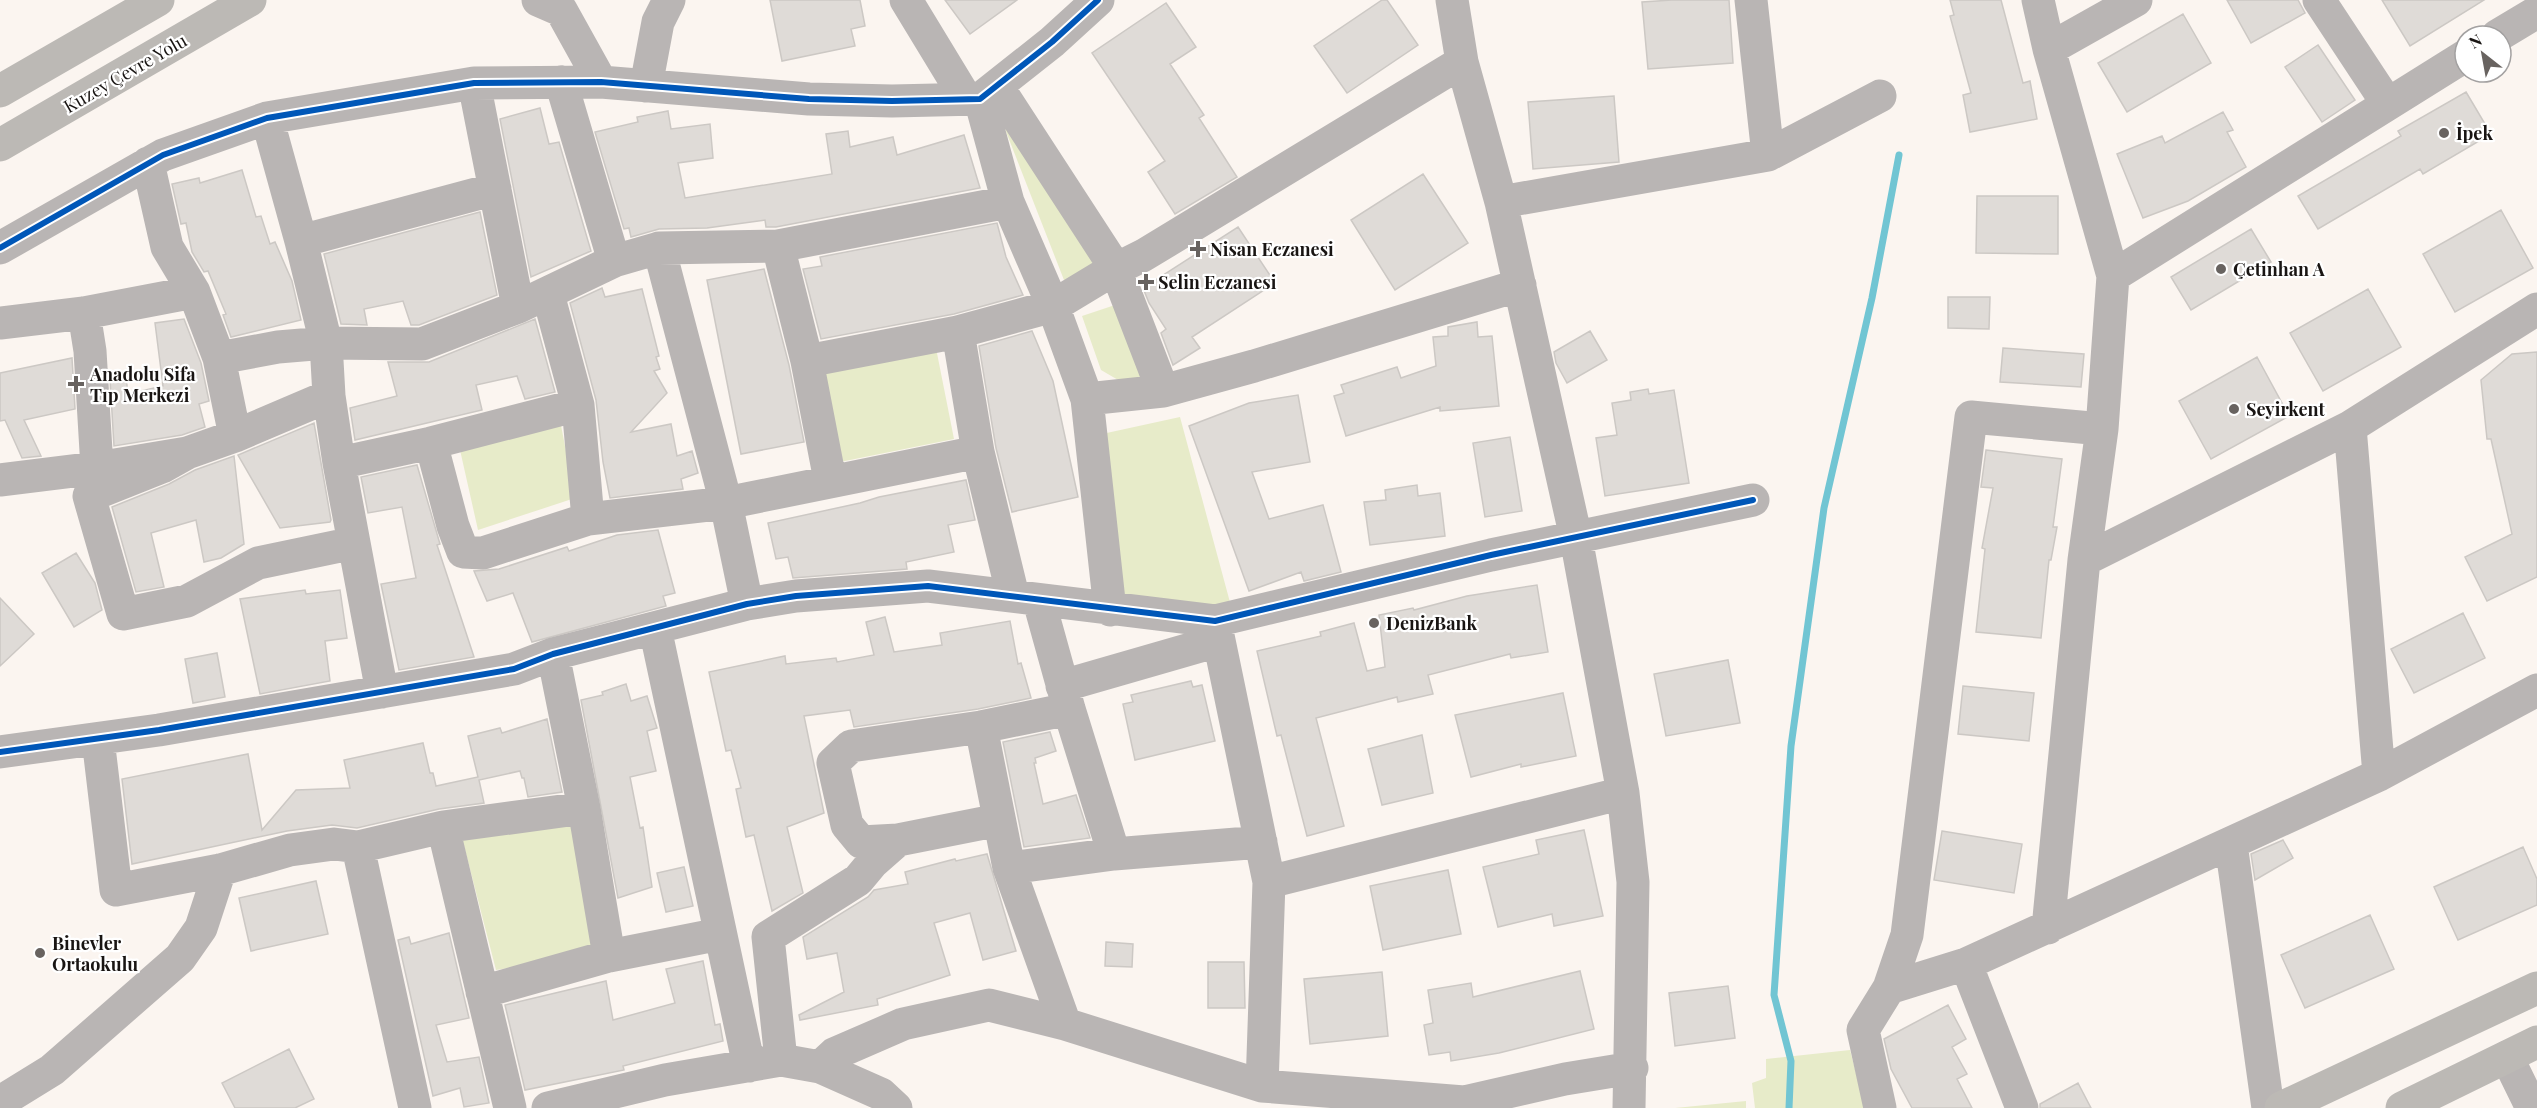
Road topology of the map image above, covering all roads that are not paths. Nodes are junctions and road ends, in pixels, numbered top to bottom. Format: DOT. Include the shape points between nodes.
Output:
graph roads {
  1 [pos="158,0"];
  2 [pos="250,0"];
  3 [pos="538,0"];
  4 [pos="669,0"];
  5 [pos="906,0"];
  6 [pos="1098,0"];
  7 [pos="1452,0"];
  8 [pos="1751,0"];
  9 [pos="2038,0"];
  10 [pos="2136,0"];
  11 [pos="2319,0"];
  12 [pos="2537,12"];
  13 [pos="2513,26"];
  14 [pos="2049,49"];
  15 [pos="1462,62"];
  16 [pos="2453,63"];
  17 [pos="561,82"];
  18 [pos="601,82"];
  19 [pos="474,83"];
  20 [pos="646,86"];
  21 [pos="0,91"];
  22 [pos="981,94"];
  23 [pos="1880,96"];
  24 [pos="2387,103"];
  25 [pos="267,118"];
  26 [pos="0,145"];
  27 [pos="1768,155"];
  28 [pos="148,163"];
  29 [pos="495,189"];
  30 [pos="1008,202"];
  31 [pos="1501,202"];
  32 [pos="301,241"];
  33 [pos="778,246"];
  34 [pos="0,248"];
  35 [pos="659,248"];
  36 [pos="614,261"];
  37 [pos="1116,269"];
  38 [pos="2114,276"];
  39 [pos="1520,285"];
  40 [pos="194,292"];
  41 [pos="548,294"];
  42 [pos="1053,306"];
  43 [pos="518,307"];
  44 [pos="2537,309"];
  45 [pos="84,313"];
  46 [pos="0,323"];
  47 [pos="958,332"];
  48 [pos="326,343"];
  49 [pos="219,358"];
  50 [pos="807,361"];
  51 [pos="1163,391"];
  52 [pos="329,396"];
  53 [pos="1087,399"];
  54 [pos="578,405"];
  55 [pos="2350,427"];
  56 [pos="2102,429"];
  57 [pos="235,436"];
  58 [pos="431,443"];
  59 [pos="978,452"];
  60 [pos="187,453"];
  61 [pos="339,464"];
  62 [pos="97,468"];
  63 [pos="0,480"];
  64 [pos="830,480"];
  65 [pos="1753,500"];
  66 [pos="726,503"];
  67 [pos="588,519"];
  68 [pos="1576,538"];
  69 [pos="354,543"];
  70 [pos="2084,560"];
  71 [pos="1026,598"];
  72 [pos="747,604"];
  73 [pos="1110,610"];
  74 [pos="654,628"];
  75 [pos="1216,631"];
  76 [pos="554,654"];
  77 [pos="2537,690"];
  78 [pos="382,692"];
  79 [pos="1065,698"];
  80 [pos="981,728"];
  81 [pos="98,740"];
  82 [pos="0,752"];
  83 [pos="2379,775"];
  84 [pos="1623,793"];
  85 [pos="584,808"];
  86 [pos="999,820"];
  87 [pos="443,827"];
  88 [pos="898,840"];
  89 [pos="1261,842"];
  90 [pos="2231,844"];
  91 [pos="358,847"];
  92 [pos="1114,854"];
  93 [pos="1009,868"];
  94 [pos="220,870"];
  95 [pos="1269,882"];
  96 [pos="2048,928"];
  97 [pos="720,934"];
  98 [pos="609,956"];
  99 [pos="1966,964"];
  100 [pos="1889,988"];
  101 [pos="2537,988"];
  102 [pos="482,992"];
  103 [pos="1065,1024"];
  104 [pos="2537,1042"];
  105 [pos="2507,1057"];
  106 [pos="781,1060"];
  107 [pos="749,1066"];
  108 [pos="820,1067"];
  109 [pos="1632,1068"];
  110 [pos="1262,1086"];
  111 [pos="0,1102"];
  112 [pos="415,1108"];
  113 [pos="510,1108"];
  114 [pos="548,1108"];
  115 [pos="896,1108"];
  116 [pos="1629,1108"];
  117 [pos="1880,1108"];
  118 [pos="2022,1108"];
  119 [pos="2268,1108"];
  120 [pos="2281,1108"];
  121 [pos="2402,1108"];
  122 [pos="2532,1108"];
  1 -- 21 [label="main road"];
  2 -- 26 [label="main road, Kuzey Çevre Yolu"];
  3 -- 18 [label="street" via="561,10"];
  4 -- 20 [label="street" via="657,22"];
  5 -- 22 [label="street"];
  6 -- 22 [label="street" via="1052,42"];
  7 -- 15 [label="street"];
  8 -- 27 [label="street"];
  9 -- 14 [label="street"];
  10 -- 14 [label="street"];
  11 -- 24 [label="street"];
  12 -- 13 [label="street"];
  14 -- 38 [label="street"];
  15 -- 31 [label="street"];
  15 -- 37 [label="street"];
  16 -- 24 [label="street"];
  17 -- 18 [label="street"];
  17 -- 19 [label="street"];
  17 -- 36 [label="street"];
  18 -- 20 [label="street"];
  19 -- 25 [label="street"];
  19 -- 29 [label="street"];
  20 -- 22 [label="street" via="809,99 892,101"];
  22 -- 30 [label="street"];
  22 -- 37 [label="street"];
  23 -- 27 [label="street"];
  24 -- 38 [label="street"];
  25 -- 28 [label="street"];
  25 -- 32 [label="street"];
  27 -- 31 [label="street"];
  28 -- 34 [label="street"];
  28 -- 40 [label="street" via="167,246"];
  29 -- 32 [label="street"];
  29 -- 43 [label="street"];
  30 -- 33 [label="street"];
  30 -- 42 [label="street"];
  31 -- 39 [label="street"];
  32 -- 48 [label="street"];
  33 -- 35 [label="street"];
  33 -- 50 [label="street"];
  35 -- 36 [label="street"];
  35 -- 66 [label="street"];
  36 -- 41 [label="street"];
  37 -- 42 [label="street"];
  37 -- 51 [label="street"];
  38 -- 56 [label="street"];
  39 -- 51 [label="street"];
  39 -- 68 [label="street"];
  40 -- 45 [label="street"];
  40 -- 49 [label="street"];
  41 -- 43 [label="street"];
  41 -- 54 [label="street"];
  42 -- 47 [label="street"];
  42 -- 53 [label="street"];
  43 -- 48 [label="street" via="422,344"];
  44 -- 55 [label="street"];
  45 -- 46 [label="street"];
  45 -- 62 [label="street"];
  47 -- 50 [label="street"];
  47 -- 59 [label="street"];
  48 -- 49 [label="street"];
  48 -- 52 [label="street"];
  49 -- 57 [label="street"];
  50 -- 64 [label="street"];
  51 -- 53 [label="street"];
  52 -- 57 [label="street"];
  52 -- 61 [label="street"];
  53 -- 73 [label="street"];
  54 -- 58 [label="street"];
  54 -- 67 [label="street"];
  55 -- 70 [label="street"];
  55 -- 83 [label="street"];
  56 -- 70 [label="street"];
  56 -- 100 [label="street" via="1971,417 1907,935"];
  57 -- 60 [label="street"];
  58 -- 61 [label="street"];
  58 -- 67 [label="street" via="463,552 483,553"];
  59 -- 64 [label="street"];
  59 -- 71 [label="street"];
  60 -- 62 [label="street"];
  60 -- 69 [label="street" via="162,468 89,496 123,614 187,602 258,563"];
  61 -- 69 [label="street"];
  62 -- 63 [label="street"];
  64 -- 66 [label="street"];
  65 -- 68 [label="street"];
  66 -- 67 [label="street"];
  66 -- 72 [label="street"];
  68 -- 75 [label="street"];
  68 -- 84 [label="street"];
  69 -- 78 [label="street"];
  70 -- 96 [label="street"];
  71 -- 72 [label="street" via="928,586 796,596"];
  71 -- 73 [label="street"];
  71 -- 79 [label="street"];
  72 -- 74 [label="street"];
  73 -- 75 [label="street"];
  74 -- 76 [label="street"];
  74 -- 97 [label="street"];
  75 -- 79 [label="street"];
  75 -- 89 [label="street"];
  76 -- 78 [label="street" via="514,669"];
  76 -- 85 [label="street"];
  77 -- 83 [label="street"];
  78 -- 81 [label="street"];
  79 -- 80 [label="street"];
  79 -- 92 [label="street"];
  80 -- 86 [label="street"];
  80 -- 88 [label="street" via="851,746 833,763 847,825 861,842"];
  81 -- 82 [label="street"];
  81 -- 94 [label="street" via="116,890"];
  83 -- 90 [label="street"];
  84 -- 95 [label="street"];
  84 -- 109 [label="street" via="1634,882"];
  85 -- 87 [label="street"];
  85 -- 98 [label="street"];
  86 -- 88 [label="street"];
  86 -- 93 [label="street"];
  87 -- 91 [label="street"];
  87 -- 102 [label="street"];
  88 -- 106 [label="street" via="858,880 768,937"];
  89 -- 92 [label="street"];
  89 -- 95 [label="street"];
  90 -- 96 [label="street"];
  90 -- 119 [label="street"];
  91 -- 94 [label="street" via="334,844 290,850"];
  91 -- 112 [label="street"];
  92 -- 93 [label="street"];
  93 -- 103 [label="street"];
  94 -- 111 [label="street" via="201,928 180,958 52,1070"];
  95 -- 110 [label="street"];
  96 -- 99 [label="street"];
  97 -- 98 [label="street"];
  97 -- 107 [label="street"];
  98 -- 102 [label="street"];
  99 -- 100 [label="street"];
  99 -- 118 [label="street"];
  100 -- 117 [label="street" via="1863,1030"];
  101 -- 120 [label="main road"];
  102 -- 113 [label="street"];
  103 -- 108 [label="street" via="989,1005 903,1024 834,1054"];
  103 -- 110 [label="street"];
  104 -- 105 [label="main road"];
  105 -- 121 [label="main road"];
  105 -- 122 [label="street"];
  106 -- 107 [label="street"];
  106 -- 108 [label="street"];
  107 -- 114 [label="street" via="665,1080"];
  108 -- 115 [label="street" via="881,1094"];
  109 -- 110 [label="street" via="1464,1102"];
  109 -- 116 [label="street"];
}
